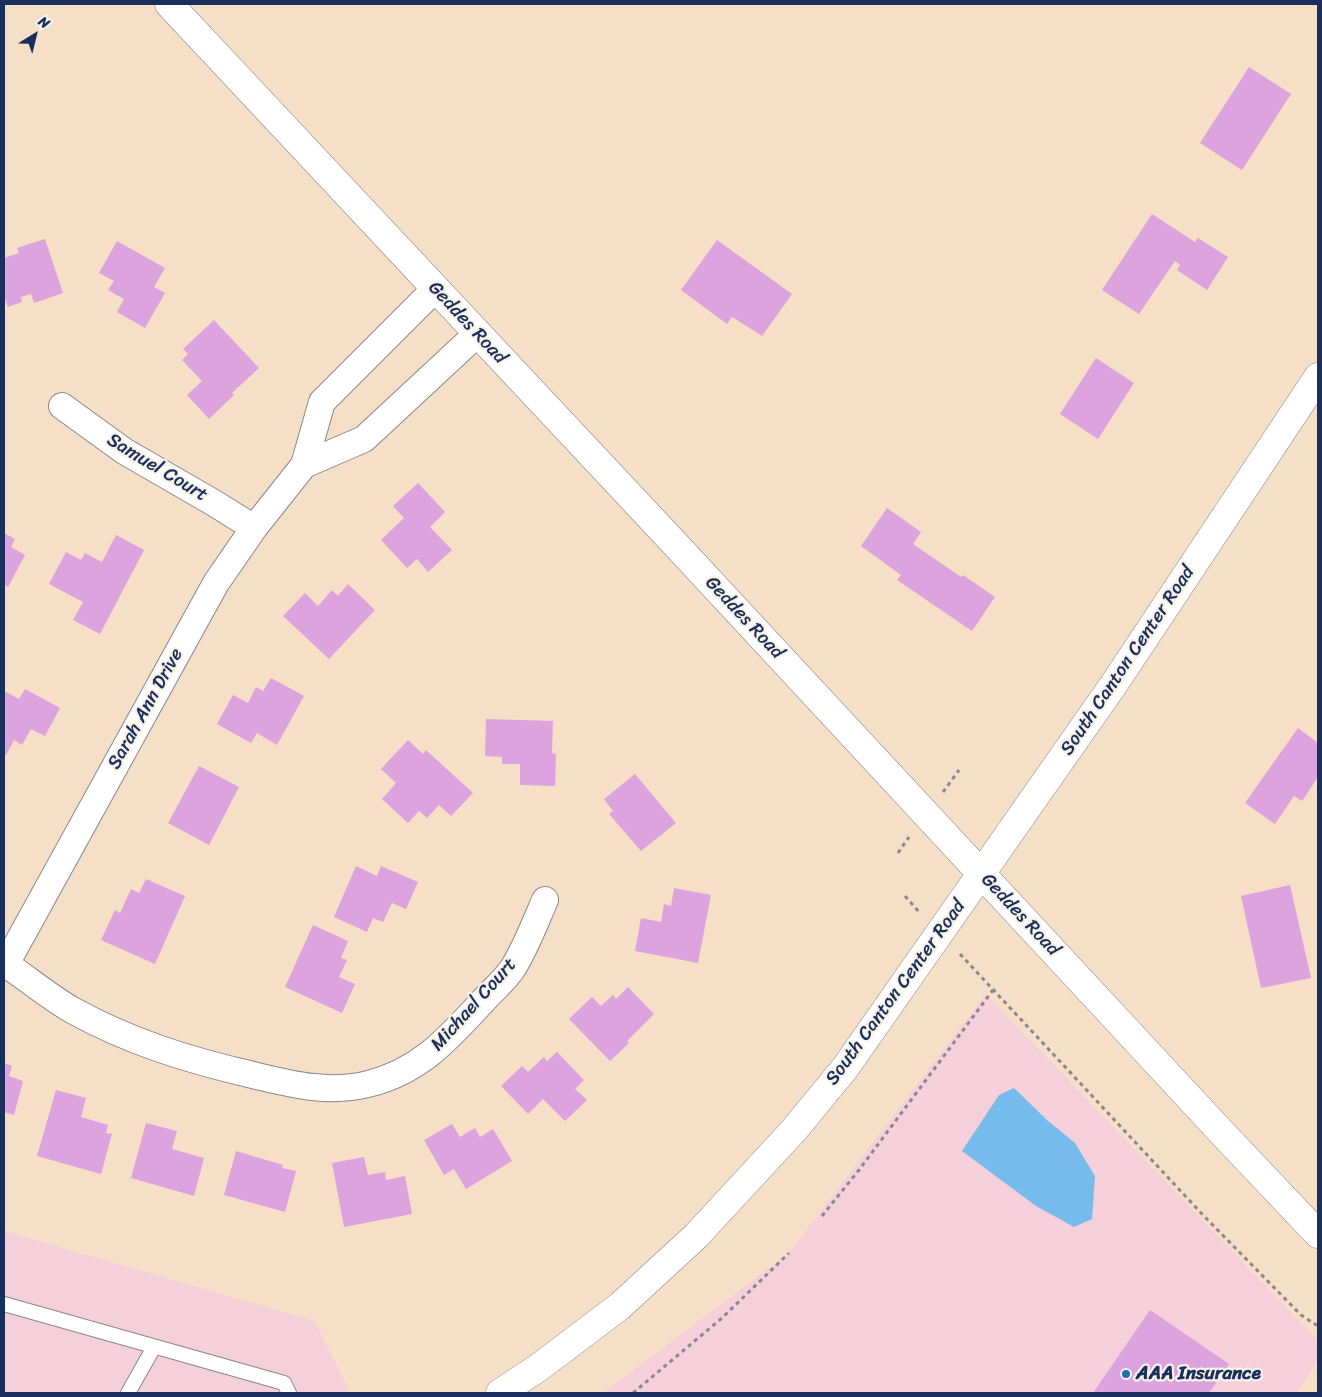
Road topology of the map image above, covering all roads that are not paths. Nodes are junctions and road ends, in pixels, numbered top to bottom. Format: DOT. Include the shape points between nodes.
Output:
graph roads {
  1 [pos="169,4"];
  2 [pos="435,289"];
  3 [pos="478,333"];
  4 [pos="1318,376"];
  5 [pos="62,406"];
  6 [pos="304,465"];
  7 [pos="254,528"];
  8 [pos="982,874"];
  9 [pos="544,900"];
  10 [pos="5,963"];
  11 [pos="1318,1234"];
  12 [pos="4,1304"];
  13 [pos="154,1347"];
  14 [pos="128,1393"];
  15 [pos="289,1393"];
  16 [pos="500,1393"];
  1 -- 2 [label="main road, Geddes Road"];
  2 -- 3 [label="main road, Geddes Road"];
  2 -- 6 [label="street, Sarah Ann Drive" via="322,402"];
  3 -- 6 [label="street, Sarah Ann Drive" via="364,438"];
  3 -- 8 [label="main road, Geddes Road"];
  4 -- 8 [label="main road, South Canton Center Road" via="1114,684"];
  5 -- 7 [label="street, Samuel Court" via="124,451"];
  6 -- 7 [label="street, Sarah Ann Drive"];
  7 -- 10 [label="street, Sarah Ann Drive" via="216,583"];
  8 -- 11 [label="main road, Geddes Road"];
  8 -- 16 [label="main road, South Canton Center Road" via="845,1068 752,1177 696,1236 620,1306"];
  9 -- 10 [label="street, Michael Court" via="530,937 512,970 443,1044 390,1077 345,1088 306,1088 227,1069 123,1036 71,1009"];
  12 -- 13 [label="lane"];
  13 -- 14 [label="lane"];
  13 -- 15 [label="lane" via="284,1384"];
}
